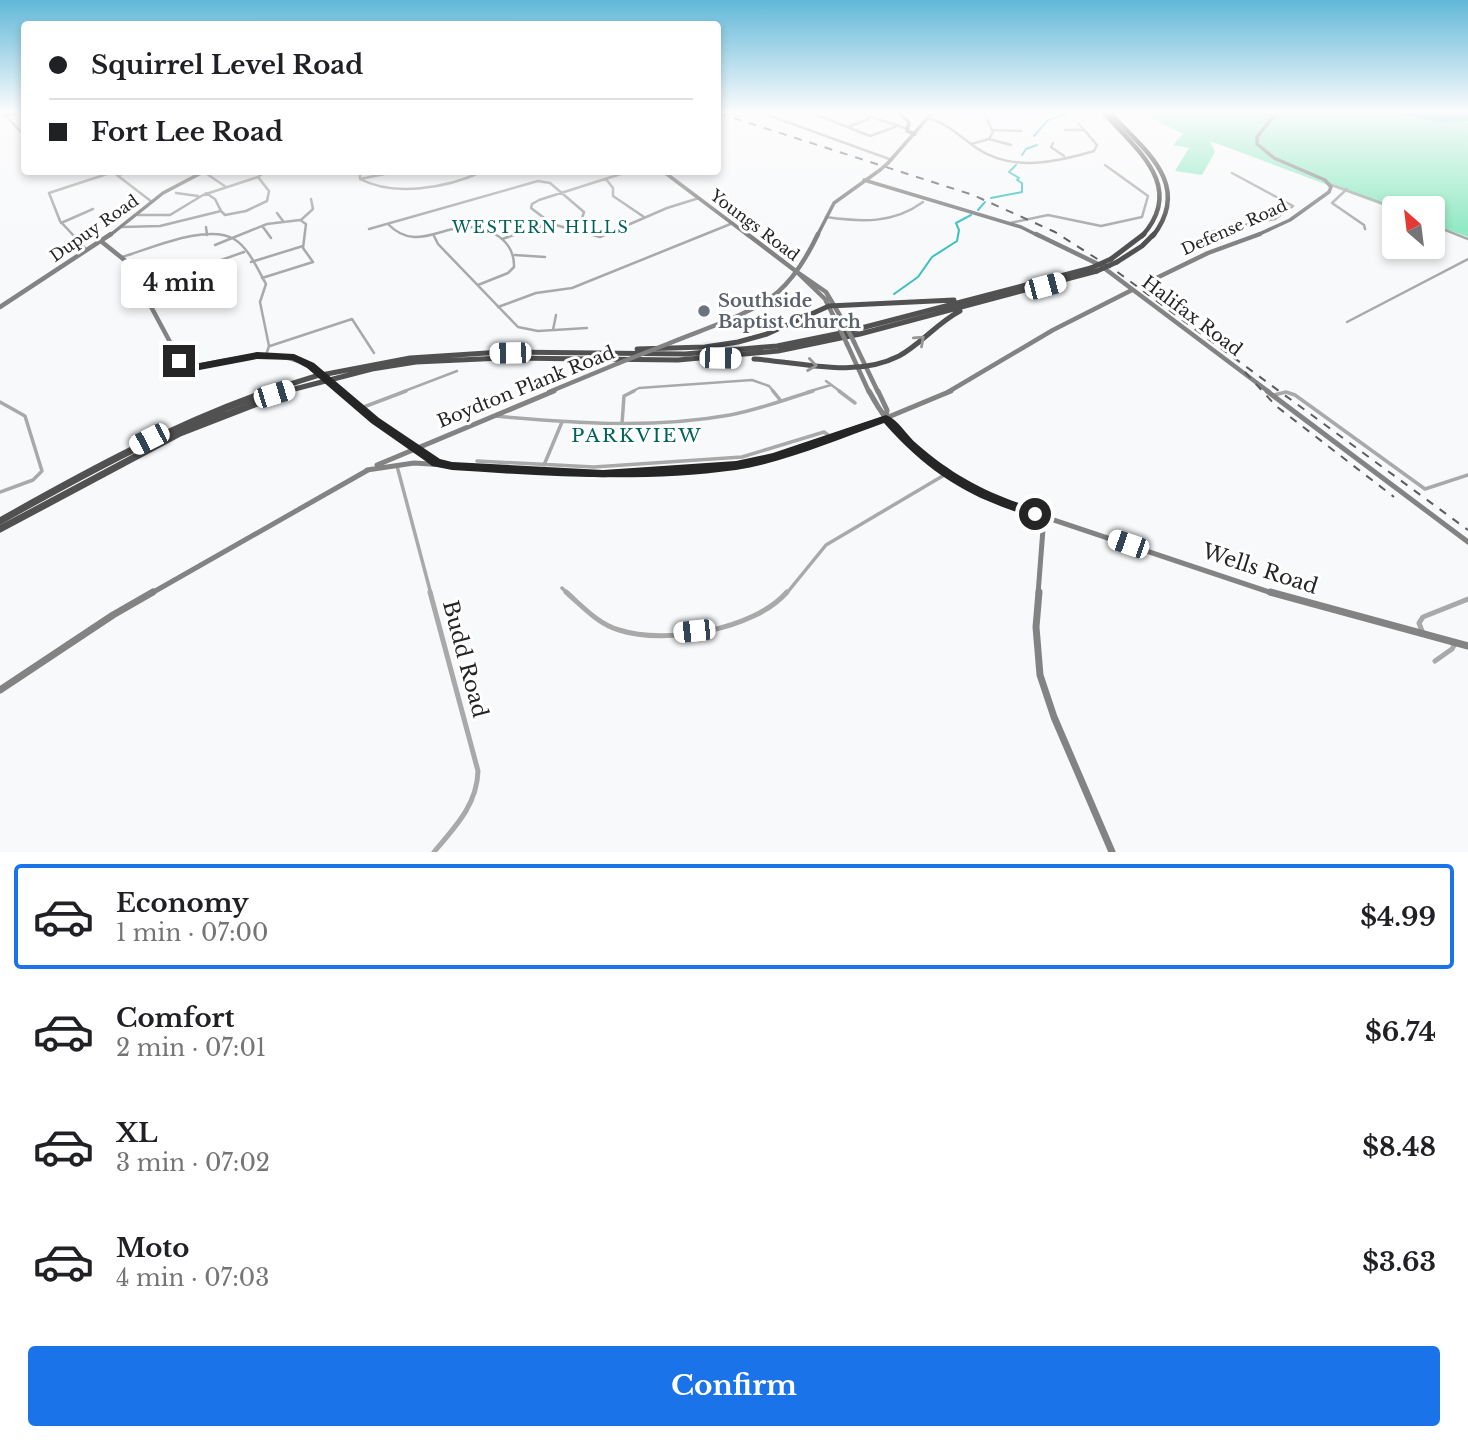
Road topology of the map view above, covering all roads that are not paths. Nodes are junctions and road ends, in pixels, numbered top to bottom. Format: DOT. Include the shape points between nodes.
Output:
graph roads {
  1 [pos="857,153"];
  2 [pos="897,153"];
  3 [pos="985,153"];
  4 [pos="1059,153"];
  5 [pos="1088,153"];
  6 [pos="1140,153"];
  7 [pos="1145,153"];
  8 [pos="1266,153"];
  9 [pos="1065,157"];
  10 [pos="886,165"];
  11 [pos="1105,165"];
  12 [pos="1232,173"];
  13 [pos="104,175"];
  14 [pos="117,175"];
  15 [pos="197,175"];
  16 [pos="208,175"];
  17 [pos="260,175"];
  18 [pos="360,175"];
  19 [pos="379,175"];
  20 [pos="475,175"];
  21 [pos="618,175"];
  22 [pos="668,175"];
  23 [pos="258,177"];
  24 [pos="360,179"];
  25 [pos="606,179"];
  26 [pos="864,180"];
  27 [pos="1329,184"];
  28 [pos="226,187"];
  29 [pos="1347,189"];
  30 [pos="176,193"];
  31 [pos="206,193"];
  32 [pos="562,193"];
  33 [pos="200,196"];
  34 [pos="699,198"];
  35 [pos="311,200"];
  36 [pos="152,202"];
  37 [pos="923,202"];
  38 [pos="1382,203"];
  39 [pos="93,209"];
  40 [pos="221,211"];
  41 [pos="277,213"];
  42 [pos="138,215"];
  43 [pos="170,215"];
  44 [pos="826,217"];
  45 [pos="645,218"];
  46 [pos="1278,218"];
  47 [pos="175,220"];
  48 [pos="300,220"];
  49 [pos="283,221"];
  50 [pos="1287,221"];
  51 [pos="61,223"];
  52 [pos="550,223"];
  53 [pos="733,223"];
  54 [pos="1010,223"];
  55 [pos="388,224"];
  56 [pos="122,227"];
  57 [pos="206,227"];
  58 [pos="263,227"];
  59 [pos="369,229"];
  60 [pos="566,229"];
  61 [pos="1365,229"];
  62 [pos="1446,230"];
  63 [pos="1205,233"];
  64 [pos="207,235"];
  65 [pos="434,236"];
  66 [pos="230,238"];
  67 [pos="271,238"];
  68 [pos="502,239"];
  69 [pos="1468,239"];
  70 [pos="102,242"];
  71 [pos="215,245"];
  72 [pos="303,246"];
  73 [pos="88,251"];
  74 [pos="244,252"];
  75 [pos="515,255"];
  76 [pos="122,257"];
  77 [pos="545,257"];
  78 [pos="1468,259"];
  79 [pos="1114,260"];
  80 [pos="251,262"];
  81 [pos="804,262"];
  82 [pos="787,264"];
  83 [pos="208,265"];
  84 [pos="1094,270"];
  85 [pos="797,272"];
  86 [pos="220,276"];
  87 [pos="262,278"];
  88 [pos="478,285"];
  89 [pos="1142,285"];
  90 [pos="141,288"];
  91 [pos="1132,290"];
  92 [pos="995,293"];
  93 [pos="981,303"];
  94 [pos="832,305"];
  95 [pos="0,307"];
  96 [pos="498,307"];
  97 [pos="1167,314"];
  98 [pos="556,316"];
  99 [pos="1347,322"];
  100 [pos="838,325"];
  101 [pos="587,328"];
  102 [pos="553,330"];
  103 [pos="670,343"];
  104 [pos="850,343"];
  105 [pos="269,346"];
  106 [pos="562,352"];
  107 [pos="374,353"];
  108 [pos="266,355"];
  109 [pos="720,358"];
  110 [pos="863,368"];
  111 [pos="457,371"];
  112 [pos="826,380"];
  113 [pos="831,385"];
  114 [pos="335,387"];
  115 [pos="1274,395"];
  116 [pos="781,401"];
  117 [pos="0,402"];
  118 [pos="855,403"];
  119 [pos="360,409"];
  120 [pos="493,415"];
  121 [pos="886,418"];
  122 [pos="562,422"];
  123 [pos="622,424"];
  124 [pos="831,437"];
  125 [pos="415,448"];
  126 [pos="477,460"];
  127 [pos="396,464"];
  128 [pos="439,464"];
  129 [pos="544,465"];
  130 [pos="367,470"];
  131 [pos="946,474"];
  132 [pos="1468,475"];
  133 [pos="0,492"];
  134 [pos="1044,516"];
  135 [pos="0,521"];
  136 [pos="0,529"];
  137 [pos="1468,541"];
  138 [pos="562,588"];
  139 [pos="1468,599"];
  140 [pos="1422,633"];
  141 [pos="1456,642"];
  142 [pos="1468,646"];
  143 [pos="1435,661"];
  144 [pos="0,690"];
  145 [pos="434,852"];
  146 [pos="1112,852"];
  1 -- 10 [label="street"];
  2 -- 10 [label="street, Boydton Plank Road"];
  3 -- 9 [label="street" via="1031,163"];
  4 -- 9 [label="street"];
  5 -- 9 [label="street"];
  6 -- 79 [label="highway" via="1160,183 1159,215 1149,231"];
  7 -- 79 [label="highway" via="1166,181 1170,202 1154,236 1138,250"];
  8 -- 27 [label="street"];
  10 -- 26 [label="street, Boydton Plank Road"];
  11 -- 54 [label="street" via="1148,196 1140,219 1101,226 1044,215"];
  12 -- 46 [label="street" via="1292,204"];
  13 -- 51 [label="street" via="49,193"];
  14 -- 36 [label="street"];
  15 -- 36 [label="street, Dupuy Road"];
  16 -- 28 [label="street"];
  17 -- 23 [label="street"];
  18 -- 24 [label="street"];
  19 -- 24 [label="street"];
  20 -- 24 [label="street" via="393,188 372,186"];
  21 -- 25 [label="street"];
  22 -- 34 [label="street, Youngs Road"];
  23 -- 28 [label="street"];
  23 -- 40 [label="street" via="268,185 267,201 232,215"];
  25 -- 32 [label="street"];
  25 -- 45 [label="street" via="613,196"];
  26 -- 44 [label="street, Boydton Plank Road" via="836,200"];
  26 -- 54 [label="street, Halifax Road"];
  27 -- 29 [label="street"];
  27 -- 50 [label="street, Defense Road" via="1329,192"];
  28 -- 31 [label="street"];
  29 -- 38 [label="street"];
  29 -- 61 [label="street" via="1332,204"];
  30 -- 33 [label="street"];
  31 -- 33 [label="street"];
  31 -- 40 [label="street"];
  32 -- 52 [label="street" via="531,205"];
  32 -- 55 [label="street" via="548,182 535,181"];
  32 -- 60 [label="street" via="584,214"];
  33 -- 43 [label="street"];
  34 -- 45 [label="street"];
  34 -- 53 [label="street, Youngs Road"];
  35 -- 48 [label="street" via="313,209"];
  36 -- 42 [label="street, Dupuy Road"];
  37 -- 44 [label="street" via="906,215 878,221"];
  39 -- 51 [label="street"];
  40 -- 47 [label="street"];
  41 -- 49 [label="street"];
  42 -- 43 [label="street"];
  42 -- 56 [label="street, Dupuy Road"];
  43 -- 47 [label="street"];
  44 -- 81 [label="street, Boydton Plank Road"];
  45 -- 60 [label="street" via="603,236"];
  46 -- 50 [label="street"];
  46 -- 63 [label="street"];
  47 -- 56 [label="street" via="152,229"];
  48 -- 49 [label="street"];
  48 -- 72 [label="street" via="306,224"];
  49 -- 58 [label="street"];
  50 -- 89 [label="street, Defense Road"];
  51 -- 73 [label="street"];
  52 -- 60 [label="street"];
  52 -- 68 [label="street"];
  53 -- 82 [label="street, Youngs Road"];
  53 -- 96 [label="street" via="572,288 536,293"];
  54 -- 97 [label="street, Halifax Road" via="1103,267"];
  55 -- 59 [label="street"];
  55 -- 65 [label="street" via="400,233"];
  56 -- 70 [label="street, Dupuy Road"];
  57 -- 64 [label="street"];
  58 -- 66 [label="street"];
  58 -- 67 [label="street"];
  62 -- 69 [label="street"];
  64 -- 66 [label="street"];
  64 -- 76 [label="street"];
  65 -- 68 [label="street" via="467,227"];
  65 -- 88 [label="street"];
  66 -- 71 [label="street"];
  66 -- 74 [label="street"];
  68 -- 75 [label="street"];
  70 -- 73 [label="street, Dupuy Road"];
  70 -- 76 [label="street"];
  72 -- 80 [label="street"];
  72 -- 87 [label="street" via="312,263"];
  73 -- 95 [label="street, Dupuy Road"];
  74 -- 80 [label="street"];
  74 -- 83 [label="street"];
  75 -- 77 [label="street"];
  75 -- 88 [label="street" via="511,271"];
  76 -- 90 [label="street"];
  78 -- 99 [label="street"];
  79 -- 84 [label="highway, bridge"];
  80 -- 87 [label="street"];
  81 -- 82 [label="street"];
  81 -- 85 [label="street, Boydton Plank Road"];
  82 -- 85 [label="street, Youngs Road"];
  83 -- 86 [label="street"];
  83 -- 90 [label="street"];
  84 -- 92 [label="highway"];
  84 -- 93 [label="highway"];
  85 -- 94 [label="street, Youngs Road"];
  85 -- 103 [label="street, Boydton Plank Road" via="778,292 754,307"];
  87 -- 105 [label="street" via="266,287 261,305"];
  88 -- 96 [label="street"];
  90 -- 108 [label="street" via="184,368"];
  91 -- 121 [label="street" via="963,384"];
  92 -- 94 [label="highway" via="945,301"];
  92 -- 106 [label="highway" via="773,347 705,353"];
  93 -- 109 [label="highway" via="812,346"];
  110 -- 93 [label="highway, one-way" via="897,357 947,318"];
  94 -- 100 [label="street"];
  94 -- 104 [label="street, Wells Road, bridge" via="845,324"];
  94 -- 106 [label="highway" via="738,342"];
  96 -- 102 [label="street" via="521,329"];
  97 -- 115 [label="street, Halifax Road"];
  98 -- 102 [label="street"];
  100 -- 104 [label="street, bridge"];
  101 -- 102 [label="street"];
  103 -- 120 [label="street, Boydton Plank Road, bridge"];
  104 -- 110 [label="street, Wells Road"];
  105 -- 107 [label="street" via="353,320"];
  105 -- 108 [label="street"];
  106 -- 135 [label="highway" via="402,359 274,388 149,439"];
  108 -- 114 [label="street, bridge" via="294,357"];
  109 -- 110 [label="highway, one-way"];
  109 -- 136 [label="highway" via="463,359 347,374 274,394 188,427"];
  110 -- 121 [label="street, Wells Road"];
  111 -- 119 [label="street"];
  112 -- 113 [label="street"];
  113 -- 116 [label="street"];
  113 -- 118 [label="street"];
  114 -- 119 [label="street"];
  115 -- 132 [label="street" via="1295,395 1425,489"];
  115 -- 137 [label="street, Halifax Road"];
  116 -- 123 [label="street" via="727,416"];
  116 -- 123 [label="street" via="769,386 752,380 639,388 624,396"];
  117 -- 133 [label="street" via="25,416 42,473"];
  119 -- 125 [label="street"];
  120 -- 122 [label="street"];
  120 -- 125 [label="street, Boydton Plank Road"];
  121 -- 124 [label="street"];
  121 -- 131 [label="street, Wells Road"];
  122 -- 123 [label="street"];
  122 -- 129 [label="street"];
  124 -- 128 [label="street" via="749,463 626,474"];
  124 -- 129 [label="street" via="824,432 727,458 608,467"];
  125 -- 128 [label="street"];
  125 -- 130 [label="street, Boydton Plank Road"];
  126 -- 129 [label="street"];
  127 -- 128 [label="street"];
  127 -- 130 [label="street"];
  127 -- 145 [label="street, Budd Road" via="478,771 475,796"];
  130 -- 144 [label="street, Boydton Plank Road" via="113,615"];
  131 -- 134 [label="street, Wells Road" via="982,496"];
  131 -- 138 [label="street" via="826,544 779,601 739,623 668,634 628,633 603,622"];
  134 -- 140 [label="street, Wells Road" via="1294,600"];
  134 -- 146 [label="street" via="1036,627 1040,673"];
  139 -- 140 [label="street" via="1423,617 1419,623"];
  140 -- 141 [label="street, Wells Road"];
  141 -- 142 [label="street, Wells Road"];
  141 -- 143 [label="street"];
}
